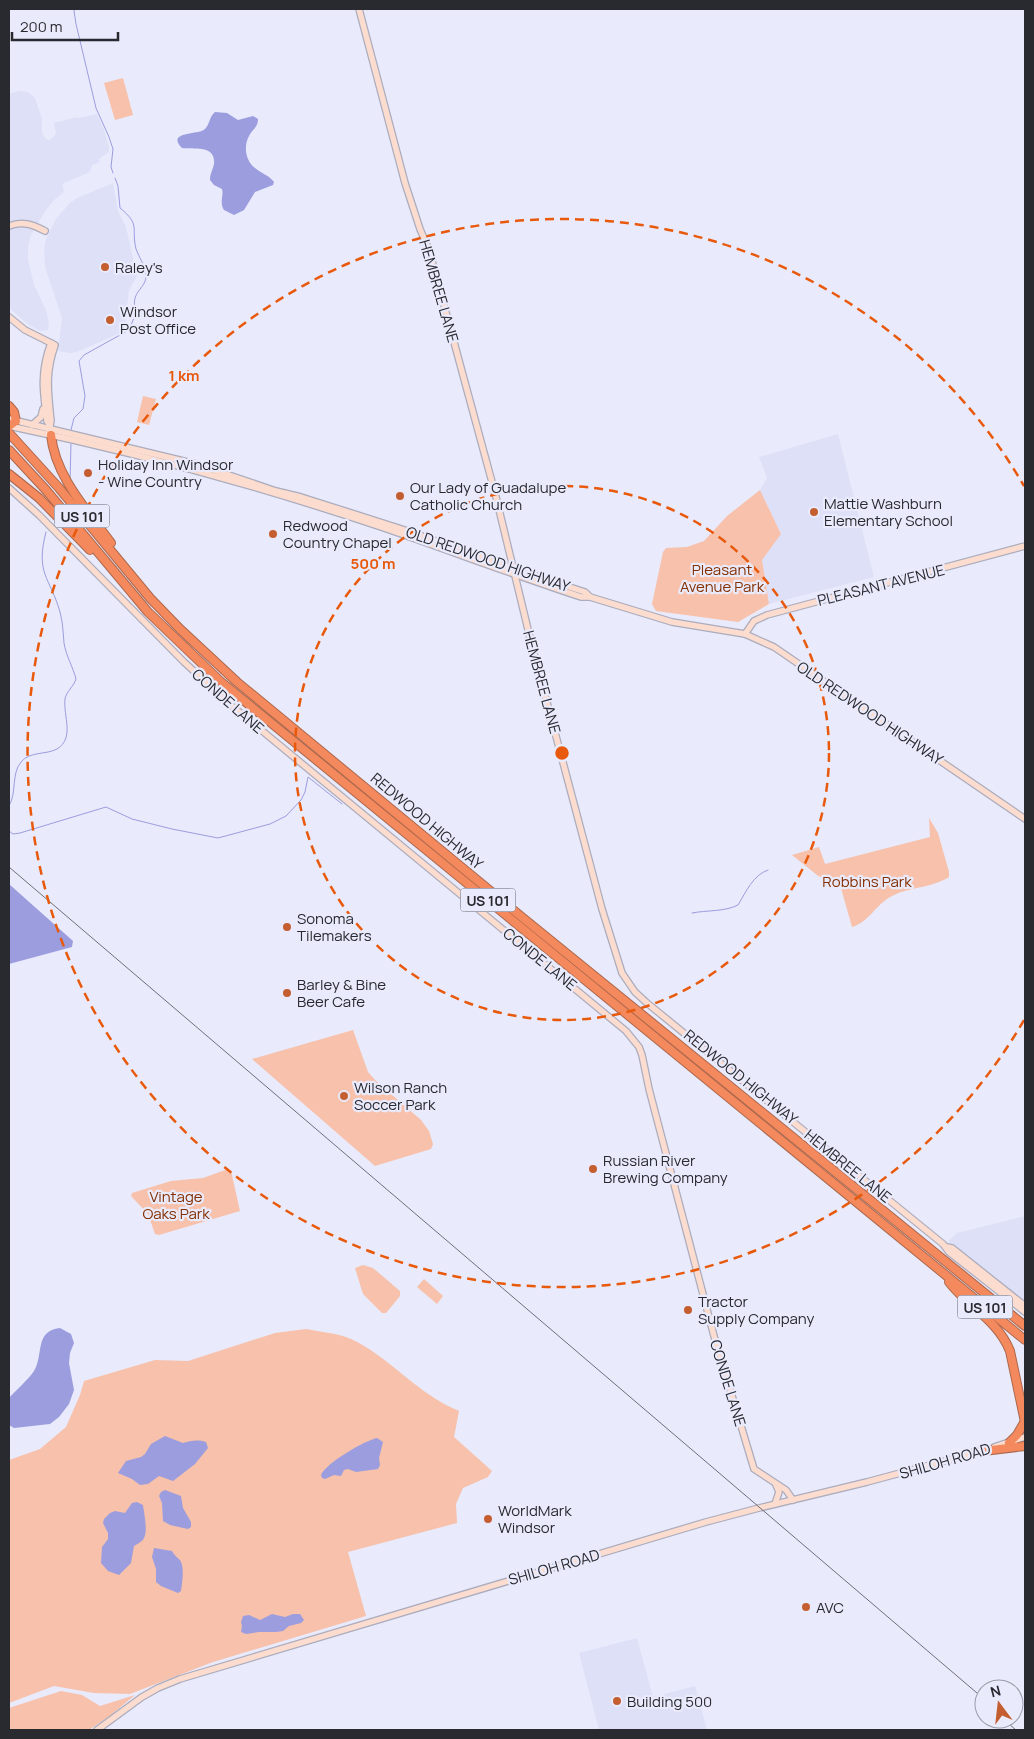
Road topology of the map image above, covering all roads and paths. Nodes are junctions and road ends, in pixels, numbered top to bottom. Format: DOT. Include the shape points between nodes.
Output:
graph roads {
  1 [pos="358,9"];
  2 [pos="9,226"];
  3 [pos="45,230"];
  4 [pos="9,317"];
  5 [pos="53,344"];
  6 [pos="44,400"];
  7 [pos="9,406"];
  8 [pos="12,420"];
  9 [pos="32,425"];
  10 [pos="9,426"];
  11 [pos="50,430"];
  12 [pos="9,433"];
  13 [pos="9,450"];
  14 [pos="9,474"];
  15 [pos="9,488"];
  16 [pos="1025,546"];
  17 [pos="508,548"];
  18 [pos="504,566"];
  19 [pos="514,572"];
  20 [pos="143,590"];
  21 [pos="136,598"];
  22 [pos="745,634"];
  23 [pos="1025,819"];
  24 [pos="947,1247"];
  25 [pos="945,1273"];
  26 [pos="1025,1306"];
  27 [pos="1025,1312"];
  28 [pos="1024,1325"];
  29 [pos="1025,1340"];
  30 [pos="1025,1422"];
  31 [pos="1025,1437"];
  32 [pos="1009,1442"];
  33 [pos="1025,1446"];
  34 [pos="975,1452"];
  35 [pos="775,1484"];
  36 [pos="793,1500"];
  37 [pos="775,1504"];
  38 [pos="97,1730"];
  1 -- 17 [label="street, HEMBREE LANE" via="405,183 429,250"];
  2 -- 3 [label="street" via="22,222"];
  4 -- 5 [label="street" via="25,330"];
  5 -- 6 [label="street" via="42,374"];
  5 -- 11 [label="street" via="47,376"];
  6 -- 9 [label="street" via="41,417"];
  6 -- 11 [label="street"];
  7 -- 8 [label="highway" via="14,412"];
  8 -- 9 [label="street, OLD REDWOOD HIGHWAY"];
  8 -- 10 [label="highway"];
  9 -- 11 [label="street, OLD REDWOOD HIGHWAY"];
  10 -- 11 [label="street, OLD REDWOOD HIGHWAY"];
  11 -- 18 [label="street, OLD REDWOOD HIGHWAY" via="196,464 424,536"];
  11 -- 19 [label="street, OLD REDWOOD HIGHWAY" via="247,486"];
  11 -- 20 [label="highway" via="57,463 68,482"];
  12 -- 20 [label="highway, REDWOOD HIGHWAY / US 101"];
  13 -- 21 [label="highway, REDWOOD HIGHWAY / US 101"];
  14 -- 21 [label="highway" via="64,522"];
  15 -- 35 [label="street, CONDE LANE" via="232,706 542,960 634,1040 642,1055 714,1336 751,1460 754,1469"];
  16 -- 22 [label="street, PLEASANT AVENUE" via="767,615 754,621"];
  17 -- 18 [label="street"];
  17 -- 19 [label="street, HEMBREE LANE"];
  18 -- 19 [label="street, OLD REDWOOD HIGHWAY"];
  19 -- 22 [label="street, OLD REDWOOD HIGHWAY" via="672,622"];
  19 -- 24 [label="street, HEMBREE LANE" via="602,909 622,973 647,1003"];
  20 -- 28 [label="highway, REDWOOD HIGHWAY / US 101" via="237,682"];
  21 -- 25 [label="highway, REDWOOD HIGHWAY / US 101" via="227,688"];
  22 -- 23 [label="street, OLD REDWOOD HIGHWAY" via="774,647"];
  24 -- 26 [label="street, HEMBREE LANE"];
  24 -- 27 [label="street, HEMBREE LANE" via="949,1252"];
  25 -- 29 [label="highway, REDWOOD HIGHWAY / US 101"];
  25 -- 30 [label="highway" via="950,1284 995,1325 1006,1342"];
  30 -- 32 [label="highway" via="1018,1435"];
  31 -- 32 [label="street, SHILOH ROAD"];
  32 -- 34 [label="street, SHILOH ROAD"];
  33 -- 34 [label="highway"];
  34 -- 36 [label="street, SHILOH ROAD"];
  35 -- 36 [label="street, CONDE LANE" via="786,1490"];
  35 -- 37 [label="street" via="780,1492"];
  36 -- 37 [label="street, SHILOH ROAD"];
  37 -- 38 [label="street, SHILOH ROAD" via="478,1589 175,1681 142,1697"];
}
